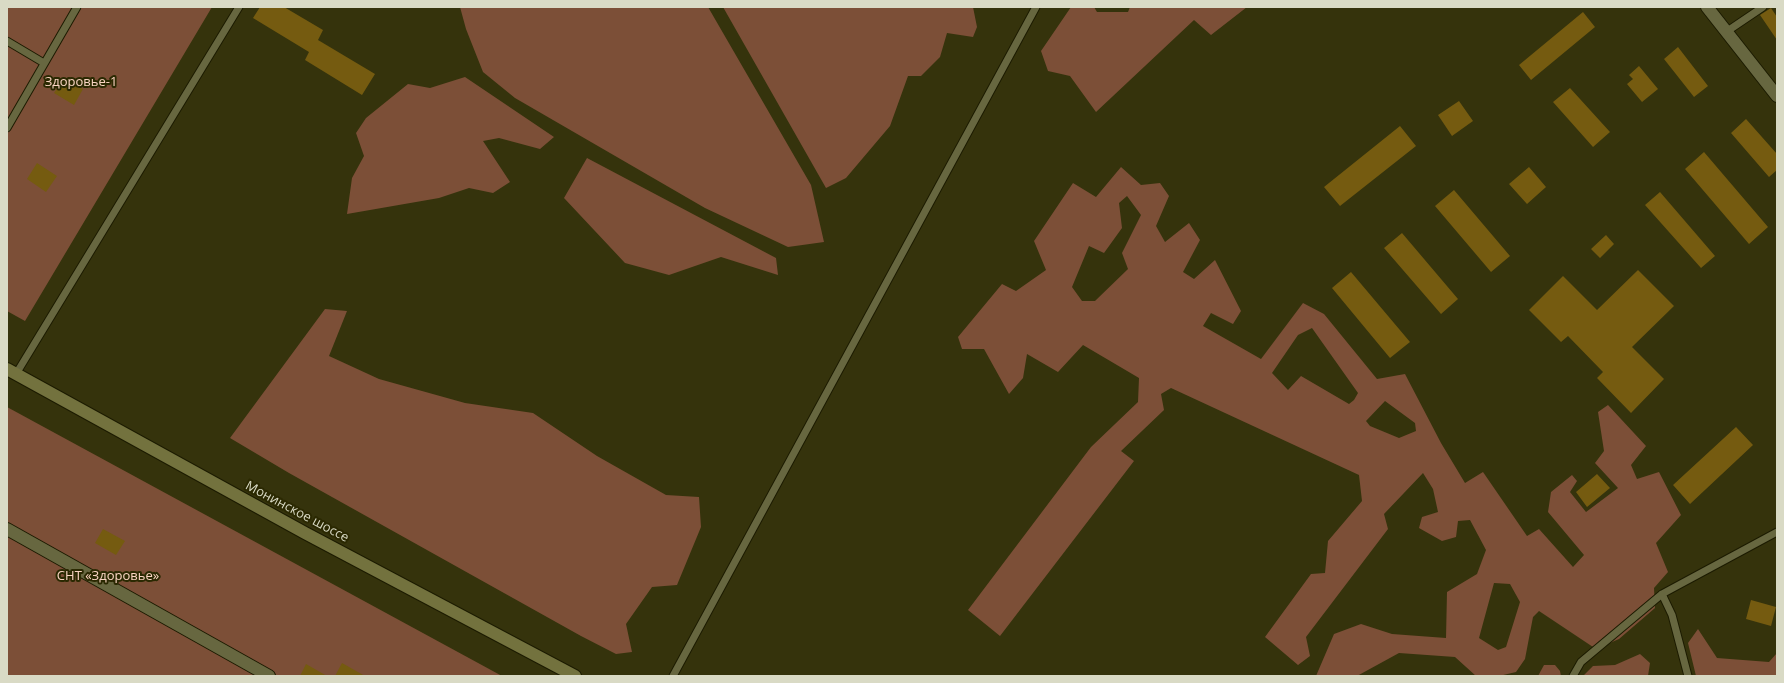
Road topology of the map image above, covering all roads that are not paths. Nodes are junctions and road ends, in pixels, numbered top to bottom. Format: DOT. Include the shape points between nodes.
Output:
graph roads {
  1 [pos="77,7"];
  2 [pos="239,7"];
  3 [pos="1036,7"];
  4 [pos="1707,7"];
  5 [pos="1763,7"];
  6 [pos="1726,32"];
  7 [pos="7,41"];
  8 [pos="44,63"];
  9 [pos="1777,96"];
  10 [pos="7,128"];
  11 [pos="11,372"];
  12 [pos="7,529"];
  13 [pos="1777,532"];
  14 [pos="1662,594"];
  15 [pos="269,676"];
  16 [pos="576,676"];
  17 [pos="673,676"];
  18 [pos="1573,676"];
  19 [pos="1688,676"];
  1 -- 8 [label="lane"];
  2 -- 11 [label="lane"];
  3 -- 17 [label="lane"];
  4 -- 6 [label="street"];
  5 -- 6 [label="lane"];
  6 -- 9 [label="street"];
  7 -- 8 [label="lane"];
  8 -- 10 [label="lane"];
  11 -- 16 [label="main road, Монинское шоссе" via="298,529"];
  12 -- 15 [label="street"];
  13 -- 14 [label="lane"];
  14 -- 18 [label="lane" via="1581,662"];
  14 -- 19 [label="lane" via="1672,615"];
}
